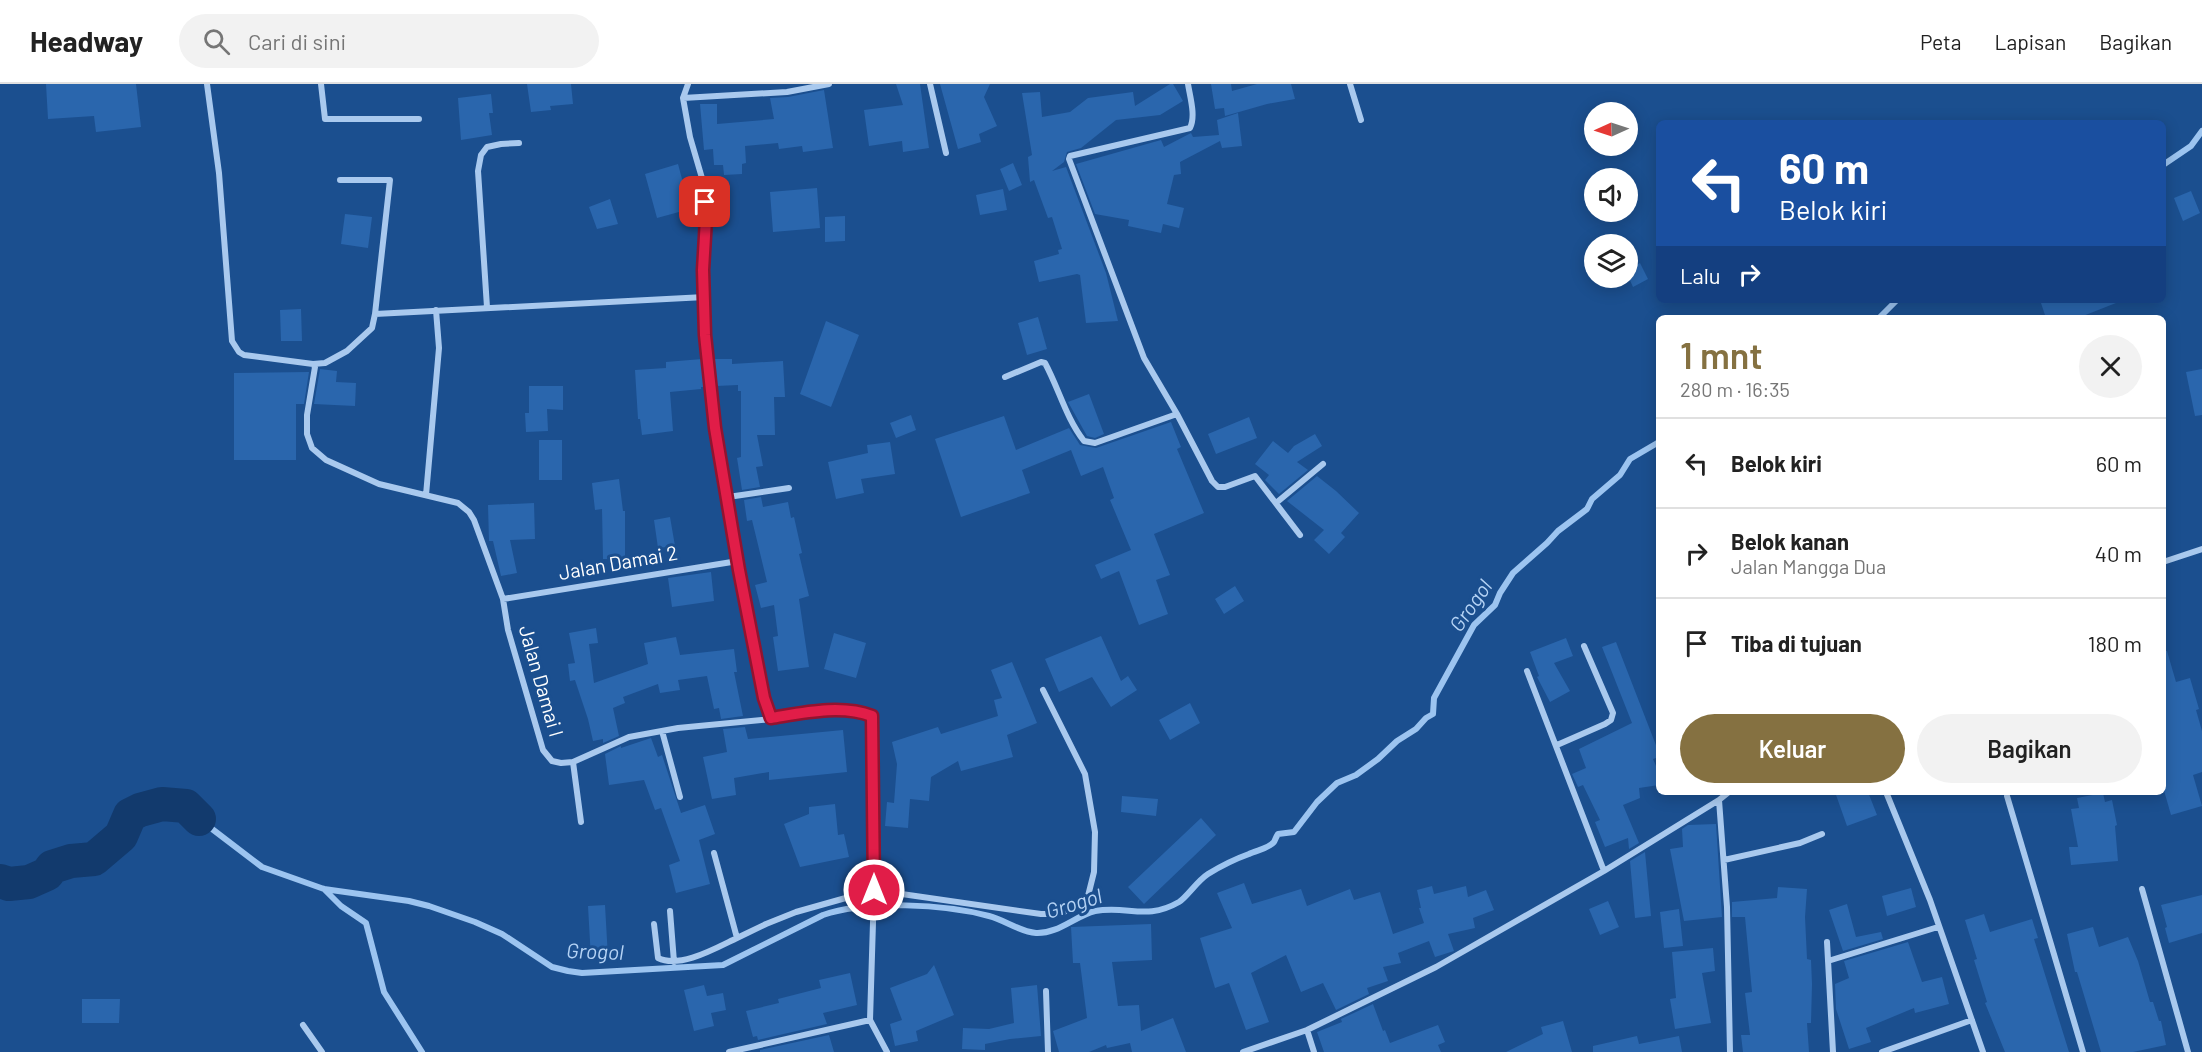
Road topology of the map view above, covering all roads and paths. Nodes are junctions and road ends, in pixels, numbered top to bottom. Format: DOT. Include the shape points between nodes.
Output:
graph roads {
  1 [pos="207,84"];
  2 [pos="321,84"];
  3 [pos="688,84"];
  4 [pos="829,84"];
  5 [pos="930,84"];
  6 [pos="1188,84"];
  7 [pos="1350,84"];
  8 [pos="683,98"];
  9 [pos="419,119"];
  10 [pos="1361,120"];
  11 [pos="519,143"];
  12 [pos="946,153"];
  13 [pos="340,180"];
  14 [pos="705,297"];
  15 [pos="487,307"];
  16 [pos="436,310"];
  17 [pos="375,314"];
  18 [pos="313,364"];
  19 [pos="1005,377"];
  20 [pos="1177,414"];
  21 [pos="1323,464"];
  22 [pos="789,488"];
  23 [pos="426,495"];
  24 [pos="728,497"];
  25 [pos="1276,503"];
  26 [pos="1300,535"];
  27 [pos="2202,549"];
  28 [pos="738,561"];
  29 [pos="2166,561"];
  30 [pos="503,599"];
  31 [pos="1584,646"];
  32 [pos="1527,671"];
  33 [pos="1043,690"];
  34 [pos="771,718"];
  35 [pos="662,731"];
  36 [pos="1557,745"];
  37 [pos="573,762"];
  38 [pos="1725,795"];
  39 [pos="1887,795"];
  40 [pos="2007,796"];
  41 [pos="680,798"];
  42 [pos="1719,800"];
  43 [pos="581,822"];
  44 [pos="1822,834"];
  45 [pos="714,853"];
  46 [pos="1724,860"];
  47 [pos="1604,871"];
  48 [pos="2142,889"];
  49 [pos="874,890"];
  50 [pos="670,910"];
  51 [pos="654,924"];
  52 [pos="1938,927"];
  53 [pos="737,938"];
  54 [pos="1827,942"];
  55 [pos="674,962"];
  56 [pos="1828,962"];
  57 [pos="1046,991"];
  58 [pos="870,1020"];
  59 [pos="1971,1020"];
  60 [pos="303,1025"];
  61 [pos="1306,1030"];
  62 [pos="322,1052"];
  63 [pos="729,1052"];
  64 [pos="887,1052"];
  65 [pos="1048,1052"];
  66 [pos="1243,1052"];
  67 [pos="1314,1052"];
  68 [pos="1730,1052"];
  69 [pos="1833,1052"];
  70 [pos="1882,1052"];
  71 [pos="1983,1052"];
  72 [pos="2083,1052"];
  73 [pos="2188,1052"];
  1 -- 18 [label="street" via="219,173 232,341 244,356"];
  2 -- 9 [label="street" via="325,119"];
  3 -- 8 [label="street"];
  4 -- 8 [label="street" via="787,92"];
  5 -- 12 [label="street"];
  6 -- 20 [label="street" via="1190,128 1069,159 1144,358"];
  7 -- 10 [label="street"];
  8 -- 14 [label="street" via="704,185"];
  11 -- 15 [label="street" via="487,147 481,155 478,171"];
  13 -- 17 [label="street" via="390,180"];
  14 -- 15 [label="street"];
  14 -- 24 [label="street" via="715,428"];
  15 -- 16 [label="street"];
  16 -- 17 [label="street"];
  16 -- 23 [label="street" via="439,348"];
  17 -- 18 [label="street" via="372,328 347,351 325,363"];
  18 -- 23 [label="street, Jalan Damai I" via="307,415 312,448 326,460 379,484"];
  19 -- 20 [label="street" via="1045,363 1084,441 1095,442"];
  20 -- 25 [label="street" via="1218,487 1255,476"];
  21 -- 25 [label="street"];
  22 -- 24 [label="street"];
  23 -- 30 [label="street, Jalan Damai I" via="458,503 469,512"];
  24 -- 28 [label="street"];
  25 -- 26 [label="street"];
  27 -- 29 [label="street"];
  28 -- 30 [label="street, Jalan Damai 2"];
  28 -- 34 [label="street"];
  30 -- 37 [label="street, Jalan Damai I" via="508,630 543,750 552,761"];
  31 -- 36 [label="street" via="1613,713 1605,724"];
  32 -- 36 [label="street"];
  33 -- 49 [label="street" via="1085,774 1095,832 1094,872 1088,896 1061,914 1041,914"];
  34 -- 35 [label="street, Jalan Damai I"];
  34 -- 49 [label="street" via="860,711 872,716"];
  35 -- 37 [label="street, Jalan Damai I" via="629,737"];
  35 -- 41 [label="street"];
  36 -- 47 [label="street"];
  37 -- 43 [label="street"];
  38 -- 42 [label="street"];
  39 -- 52 [label="street"];
  40 -- 72 [label="street"];
  42 -- 46 [label="street"];
  42 -- 47 [label="street"];
  44 -- 46 [label="street" via="1800,843"];
  45 -- 53 [label="street"];
  46 -- 68 [label="street"];
  47 -- 61 [label="street" via="1436,967"];
  48 -- 73 [label="street"];
  49 -- 53 [label="street" via="796,912"];
  49 -- 58 [label="street"];
  50 -- 55 [label="street"];
  51 -- 55 [label="street" via="658,958"];
  52 -- 56 [label="street"];
  52 -- 59 [label="street"];
  53 -- 55 [label="street" via="699,956"];
  54 -- 56 [label="street"];
  56 -- 69 [label="street"];
  57 -- 65 [label="street"];
  58 -- 63 [label="street"];
  58 -- 64 [label="street"];
  59 -- 70 [label="street"];
  59 -- 71 [label="street"];
  60 -- 62 [label="street"];
  61 -- 66 [label="street"];
  61 -- 67 [label="street"];
}
